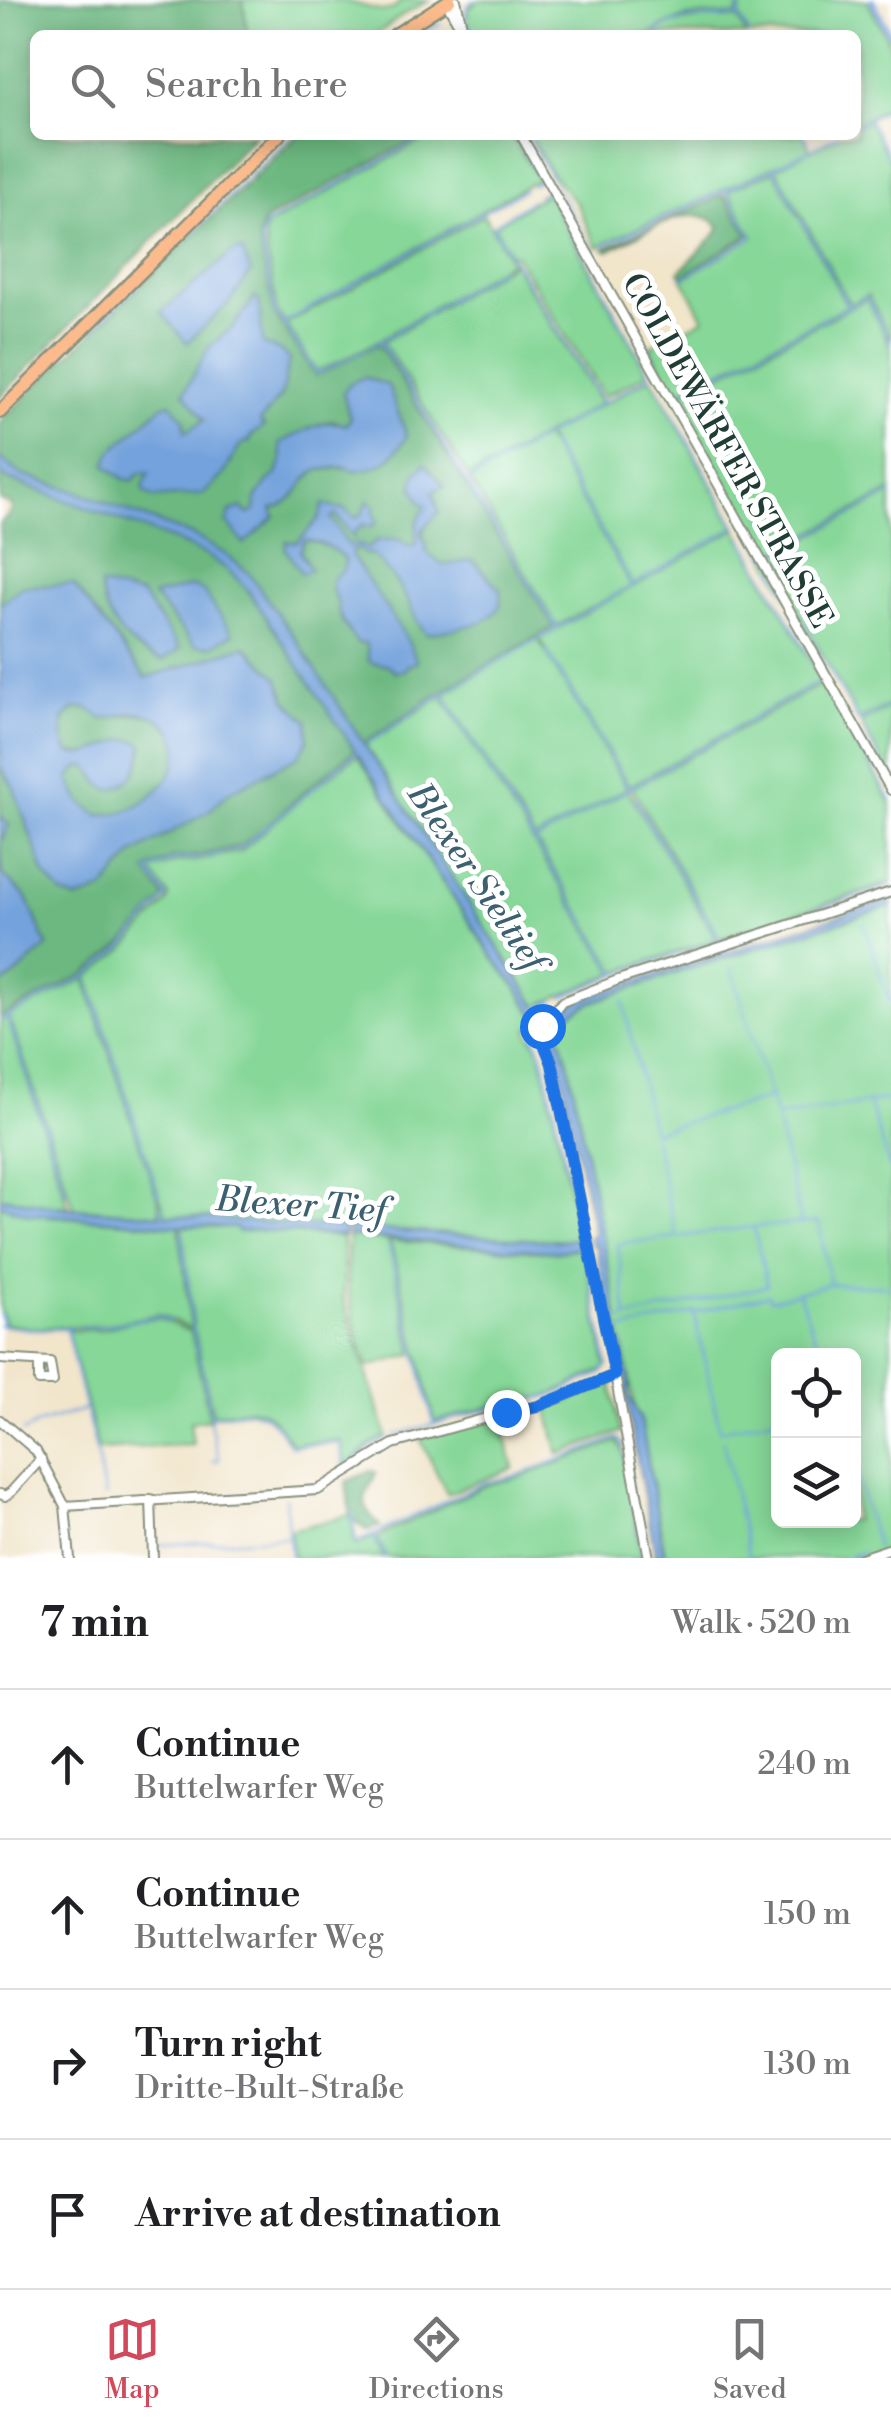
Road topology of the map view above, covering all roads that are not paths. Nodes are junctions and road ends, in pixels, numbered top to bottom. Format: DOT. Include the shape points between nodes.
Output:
graph roads {
  1 [pos="450,1"];
  2 [pos="403,30"];
  3 [pos="463,30"];
  4 [pos="273,140"];
  5 [pos="524,140"];
  6 [pos="0,412"];
  7 [pos="891,790"];
  8 [pos="891,892"];
  9 [pos="0,1359"];
  10 [pos="39,1362"];
  11 [pos="615,1375"];
  12 [pos="0,1420"];
  13 [pos="41,1459"];
  14 [pos="0,1494"];
  15 [pos="152,1499"];
  16 [pos="65,1506"];
  17 [pos="891,1548"];
  18 [pos="70,1558"];
  19 [pos="153,1558"];
  20 [pos="649,1558"];
  21 [pos="861,1558"];
  1 -- 2 [label="main road"];
  1 -- 3 [label="street"];
  4 -- 6 [label="main road"];
  5 -- 7 [label="street, COLDEWÄRFER STRASSE"];
  8 -- 11 [label="street" via="618,980 562,1002 542,1026"];
  9 -- 10 [label="street"];
  10 -- 10 [label="street" via="50,1362 53,1381 40,1382"];
  11 -- 15 [label="street" via="536,1407 392,1444 318,1490"];
  11 -- 20 [label="street"];
  12 -- 13 [label="street"];
  13 -- 14 [label="street" via="11,1492"];
  13 -- 16 [label="street"];
  15 -- 16 [label="street"];
  15 -- 19 [label="street"];
  16 -- 18 [label="street"];
  17 -- 21 [label="street"];
}
